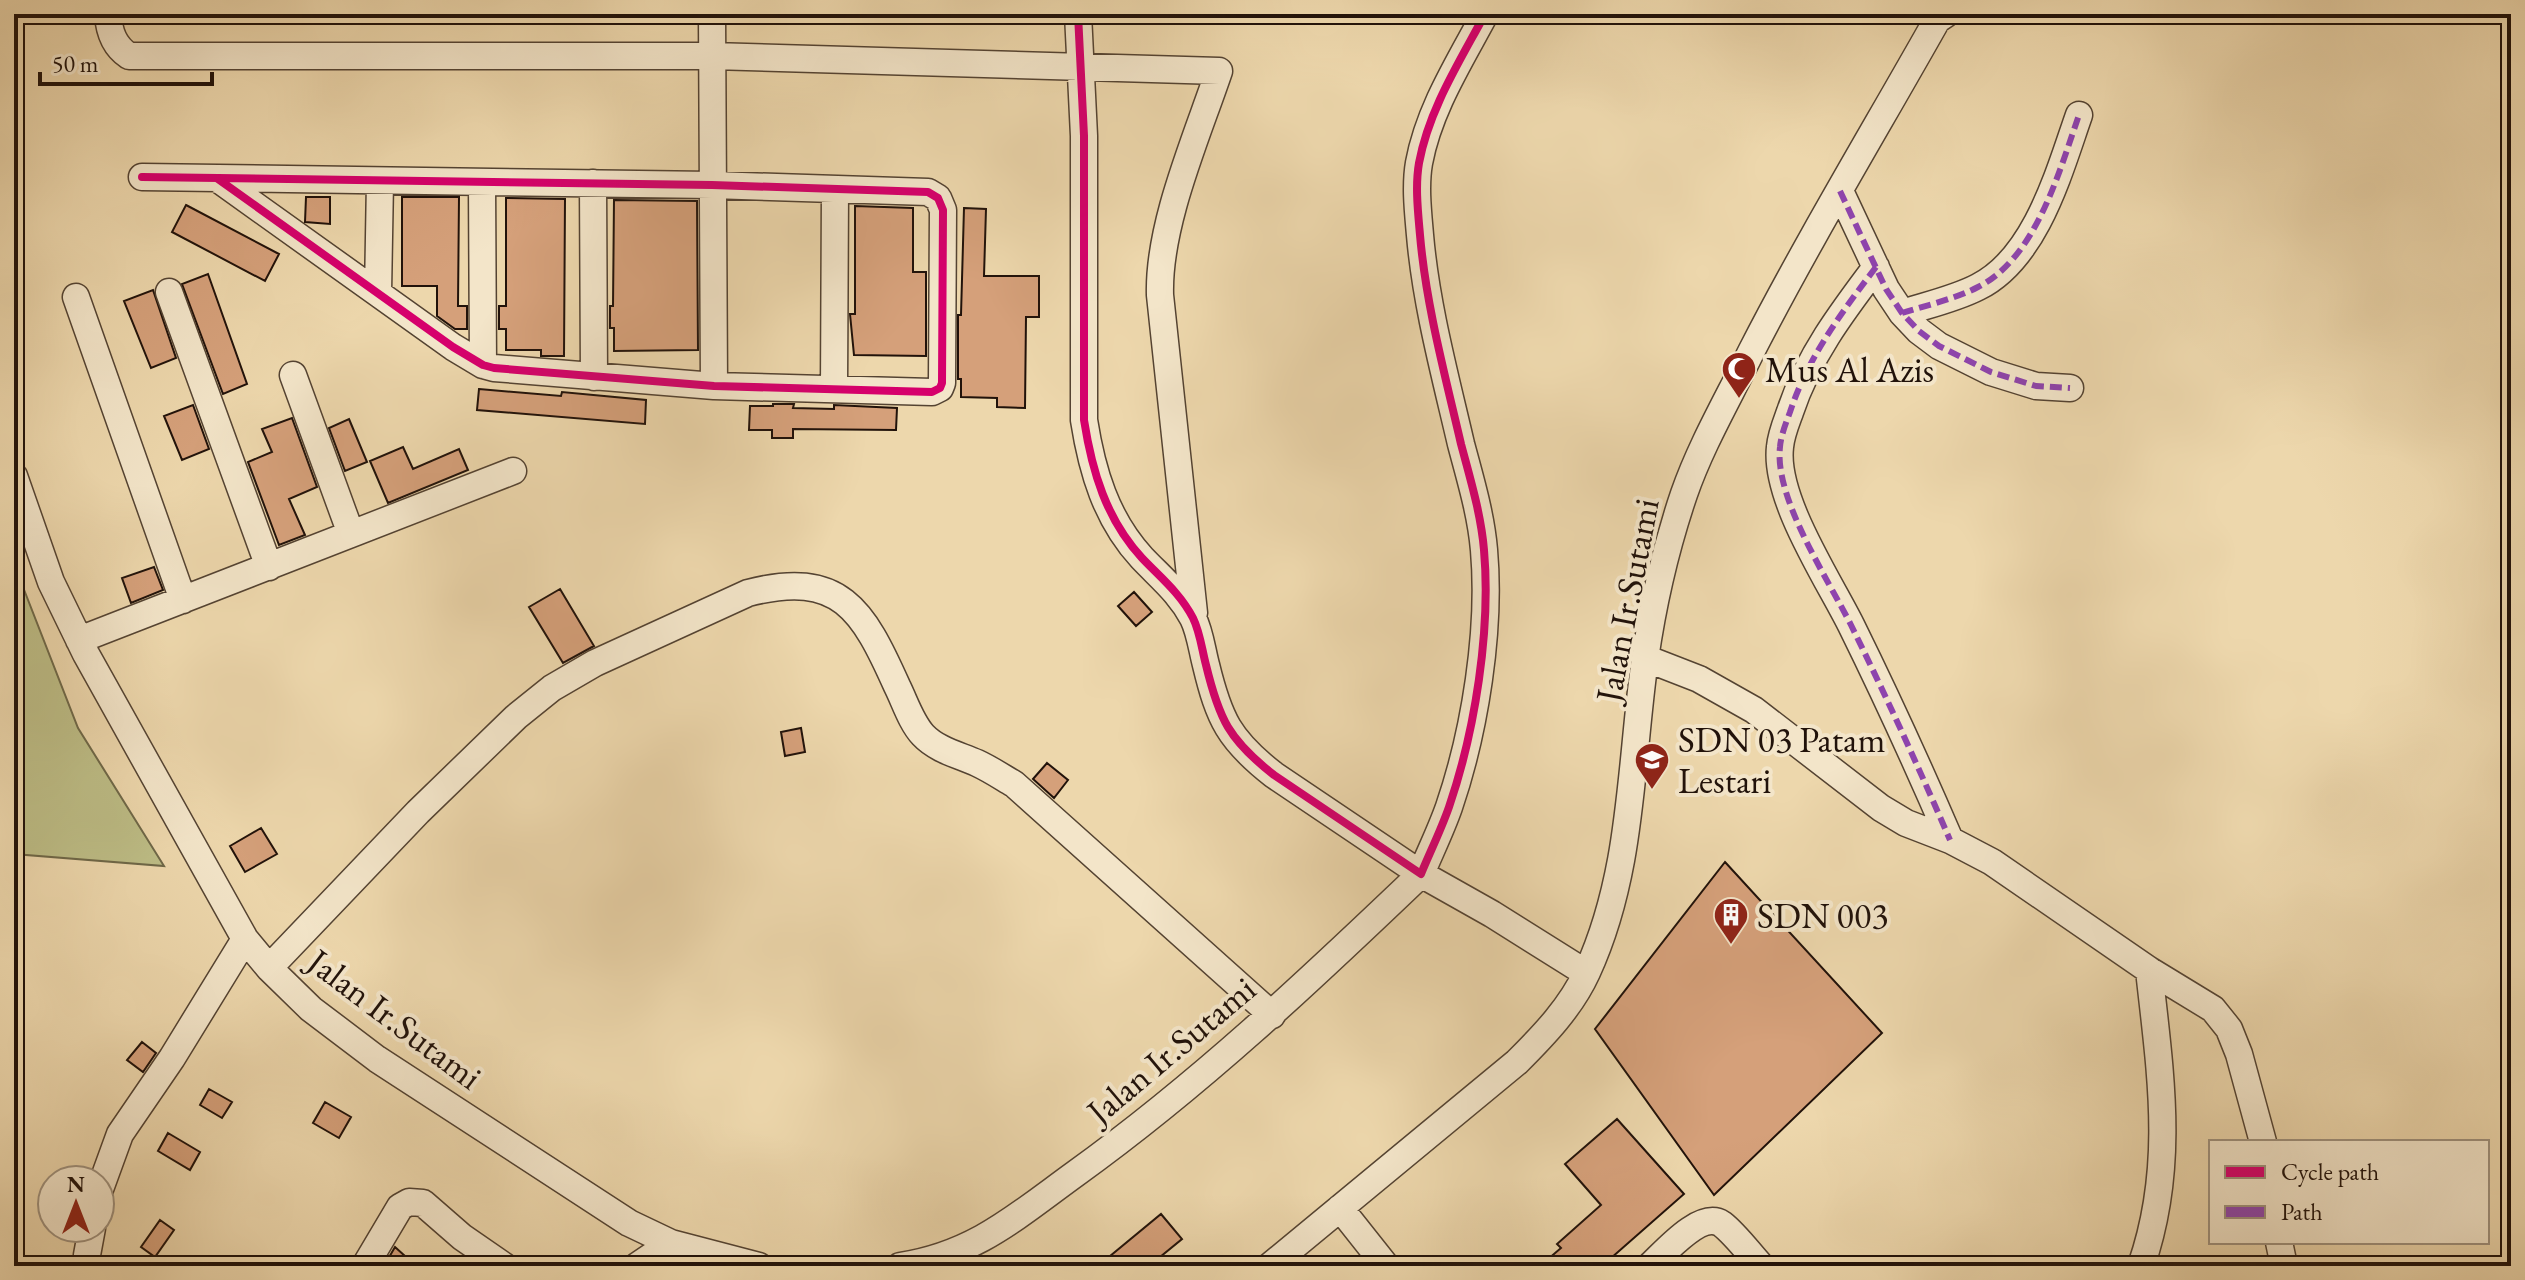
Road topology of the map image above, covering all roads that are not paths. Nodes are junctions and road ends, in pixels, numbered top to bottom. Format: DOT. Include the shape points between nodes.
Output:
graph roads {
  1 [pos="108,14"];
  2 [pos="712,14"];
  3 [pos="1078,14"];
  4 [pos="1485,14"];
  5 [pos="1940,16"];
  6 [pos="712,56"];
  7 [pos="1081,68"];
  8 [pos="2079,115"];
  9 [pos="142,177"];
  10 [pos="218,179"];
  11 [pos="380,181"];
  12 [pos="482,182"];
  13 [pos="593,183"];
  14 [pos="712,185"];
  15 [pos="835,189"];
  16 [pos="1840,191"];
  17 [pos="1876,267"];
  18 [pos="169,292"];
  19 [pos="378,293"];
  20 [pos="76,297"];
  21 [pos="1902,313"];
  22 [pos="483,365"];
  23 [pos="293,375"];
  24 [pos="594,377"];
  25 [pos="714,386"];
  26 [pos="2070,388"];
  27 [pos="834,389"];
  28 [pos="513,471"];
  29 [pos="14,476"];
  30 [pos="351,534"];
  31 [pos="269,567"];
  32 [pos="183,600"];
  33 [pos="1195,622"];
  34 [pos="79,640"];
  35 [pos="1645,658"];
  36 [pos="1950,840"];
  37 [pos="1421,874"];
  38 [pos="245,939"];
  39 [pos="269,968"];
  40 [pos="2149,970"];
  41 [pos="1586,973"];
  42 [pos="1272,1015"];
  43 [pos="2263,1140"];
  44 [pos="109,1164"];
  45 [pos="1340,1208"];
  46 [pos="671,1243"];
  47 [pos="89,1244"];
  48 [pos="2279,1244"];
  49 [pos="87,1255"];
  50 [pos="365,1266"];
  51 [pos="504,1266"];
  52 [pos="637,1266"];
  53 [pos="759,1266"];
  54 [pos="900,1266"];
  55 [pos="1270,1266"];
  56 [pos="1386,1266"];
  57 [pos="1650,1266"];
  58 [pos="1761,1266"];
  59 [pos="2141,1266"];
  60 [pos="2284,1266"];
  1 -- 6 [label="street" via="112,38 129,56"];
  2 -- 6 [label="street"];
  3 -- 7 [label="street"];
  4 -- 37 [label="street" via="1432,117 1418,166 1422,255 1476,503 1486,588 1486,624 1466,741 1449,807"];
  5 -- 16 [label="street, Jalan Ir.Sutami"];
  6 -- 7 [label="street"];
  6 -- 14 [label="street"];
  7 -- 33 [label="street" via="1084,420 1090,457 1118,528 1181,596"];
  7 -- 33 [label="street" via="1219,71 1160,266"];
  8 -- 21 [label="street" via="2052,193 2011,260 1978,287"];
  9 -- 10 [label="street"];
  10 -- 11 [label="street"];
  10 -- 19 [label="street"];
  11 -- 12 [label="street"];
  11 -- 19 [label="street"];
  12 -- 13 [label="street"];
  12 -- 22 [label="street"];
  13 -- 14 [label="street"];
  13 -- 24 [label="street"];
  14 -- 15 [label="street"];
  14 -- 25 [label="street"];
  15 -- 27 [label="street"];
  15 -- 27 [label="street" via="928,192 942,203 943,377 940,388 932,392"];
  16 -- 17 [label="street"];
  16 -- 35 [label="street, Jalan Ir.Sutami" via="1781,294 1695,466 1670,537"];
  17 -- 21 [label="street"];
  17 -- 36 [label="street" via="1818,347 1803,379 1779,447 1782,472 1796,518"];
  18 -- 31 [label="street"];
  19 -- 22 [label="street"];
  20 -- 32 [label="street"];
  21 -- 26 [label="street" via="1939,346 1965,360 2036,386"];
  22 -- 24 [label="street"];
  23 -- 30 [label="street"];
  24 -- 25 [label="street"];
  25 -- 27 [label="street"];
  28 -- 30 [label="street"];
  29 -- 34 [label="street, Jalan Ir.Sutami" via="51,582"];
  30 -- 31 [label="street"];
  31 -- 32 [label="street"];
  32 -- 34 [label="street"];
  33 -- 37 [label="street" via="1212,690 1233,738 1274,775"];
  34 -- 38 [label="street, Jalan Ir.Sutami"];
  35 -- 36 [label="street" via="1699,679 1754,710 1881,808"];
  35 -- 41 [label="street, Jalan Ir.Sutami" via="1624,849 1614,896"];
  36 -- 40 [label="street" via="2018,879"];
  37 -- 41 [label="street"];
  37 -- 42 [label="street, Jalan Ir.Sutami"];
  38 -- 39 [label="street, Jalan Ir.Sutami"];
  38 -- 44 [label="street" via="120,1134"];
  39 -- 42 [label="street" via="418,812 552,688 748,593 795,585 835,595 858,612 923,735 1014,784"];
  39 -- 46 [label="street, Jalan Ir.Sutami" via="311,1009 377,1059 629,1223"];
  40 -- 43 [label="street" via="2213,1009 2229,1029"];
  40 -- 59 [label="street" via="2164,1137"];
  41 -- 45 [label="street, Jalan Ir.Sutami" via="1571,1001 1517,1062"];
  42 -- 54 [label="street, Jalan Ir.Sutami" via="1144,1124 990,1236 953,1254"];
  45 -- 55 [label="street, Jalan Ir.Sutami"];
  45 -- 56 [label="street"];
  46 -- 52 [label="street"];
  46 -- 53 [label="street, Jalan Ir.Sutami"];
  47 -- 49 [label="street"];
  48 -- 60 [label="street"];
  50 -- 51 [label="street" via="400,1207 417,1201"];
  57 -- 58 [label="street" via="1695,1225 1707,1221 1720,1223"];
}
